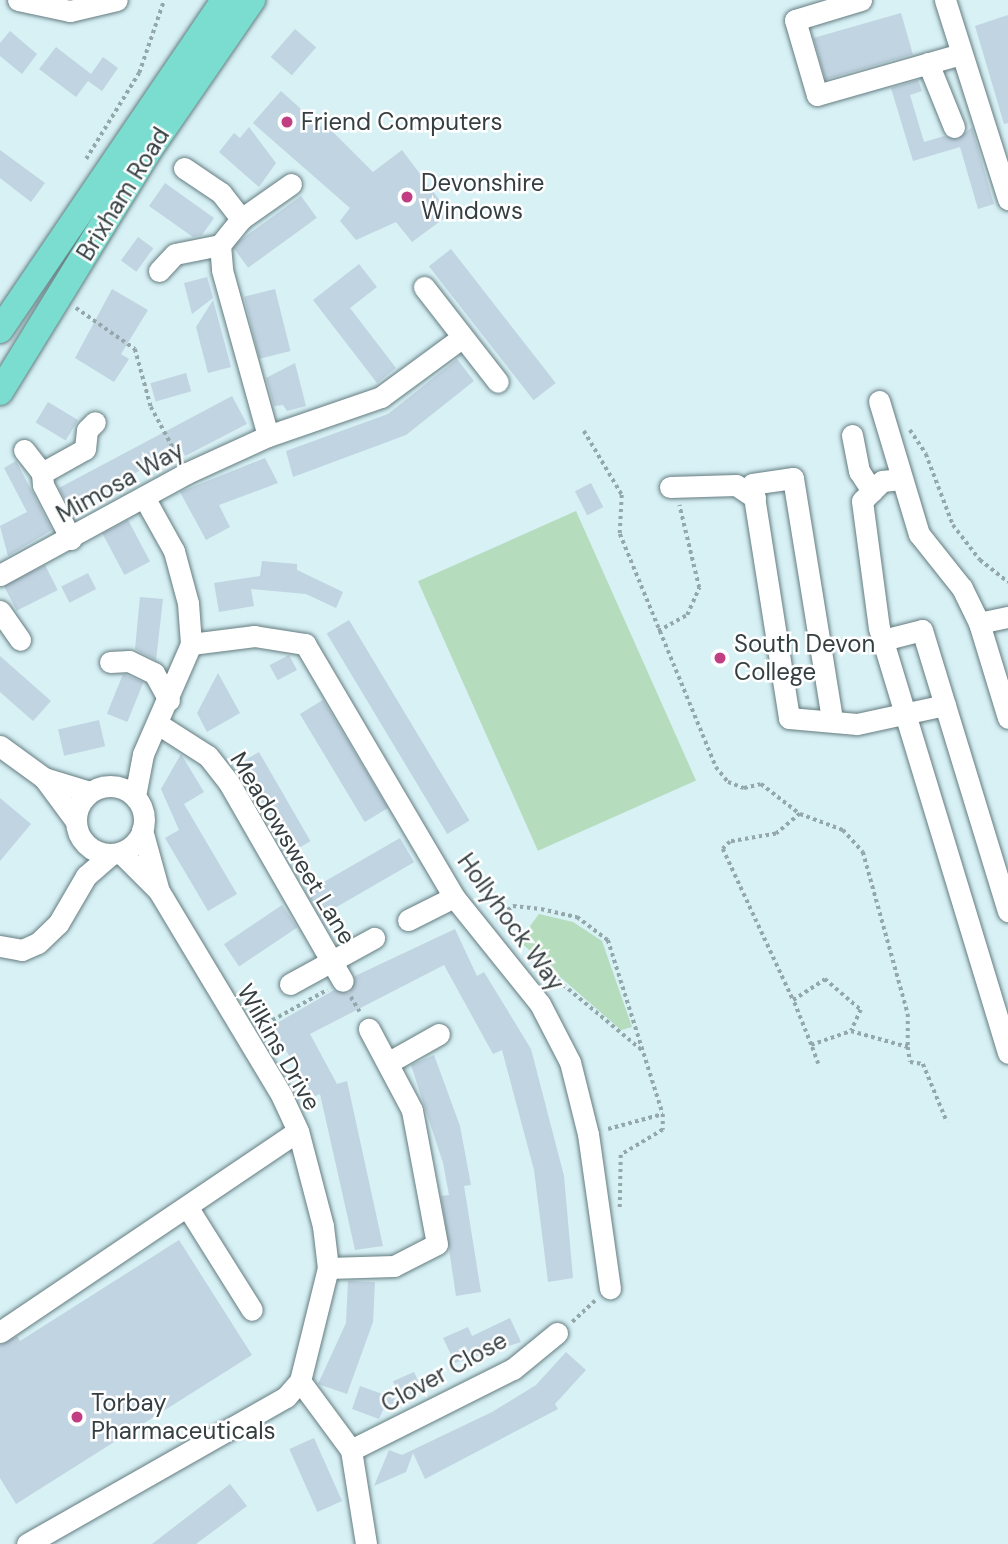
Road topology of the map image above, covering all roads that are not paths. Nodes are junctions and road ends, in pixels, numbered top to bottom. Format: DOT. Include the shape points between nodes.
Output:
graph roads {
  1 [pos="18,0"];
  2 [pos="117,0"];
  3 [pos="224,0"];
  4 [pos="251,0"];
  5 [pos="861,0"];
  6 [pos="945,0"];
  7 [pos="961,54"];
  8 [pos="928,63"];
  9 [pos="954,127"];
  10 [pos="184,168"];
  11 [pos="291,184"];
  12 [pos="1008,199"];
  13 [pos="241,219"];
  14 [pos="220,245"];
  15 [pos="159,271"];
  16 [pos="424,287"];
  17 [pos="0,330"];
  18 [pos="460,340"];
  19 [pos="498,382"];
  20 [pos="0,392"];
  21 [pos="879,406"];
  22 [pos="94,422"];
  23 [pos="852,435"];
  24 [pos="268,436"];
  25 [pos="24,450"];
  26 [pos="42,473"];
  27 [pos="901,479"];
  28 [pos="675,489"];
  29 [pos="872,491"];
  30 [pos="145,498"];
  31 [pos="755,498"];
  32 [pos="71,539"];
  33 [pos="0,575"];
  34 [pos="0,611"];
  35 [pos="1008,617"];
  36 [pos="979,622"];
  37 [pos="20,640"];
  38 [pos="883,640"];
  39 [pos="191,644"];
  40 [pos="110,662"];
  41 [pos="169,699"];
  42 [pos="945,705"];
  43 [pos="902,711"];
  44 [pos="1008,718"];
  45 [pos="832,719"];
  46 [pos="158,724"];
  47 [pos="0,746"];
  48 [pos="142,754"];
  49 [pos="44,778"];
  50 [pos="111,785"];
  51 [pos="90,792"];
  52 [pos="135,796"];
  53 [pos="75,820"];
  54 [pos="142,830"];
  55 [pos="83,842"];
  56 [pos="115,854"];
  57 [pos="86,876"];
  58 [pos="158,890"];
  59 [pos="454,897"];
  60 [pos="1008,911"];
  61 [pos="408,920"];
  62 [pos="374,938"];
  63 [pos="0,946"];
  64 [pos="331,961"];
  65 [pos="342,981"];
  66 [pos="290,984"];
  67 [pos="369,1029"];
  68 [pos="439,1034"];
  69 [pos="1008,1054"];
  70 [pos="391,1061"];
  71 [pos="298,1131"];
  72 [pos="188,1208"];
  73 [pos="328,1268"];
  74 [pos="610,1288"];
  75 [pos="251,1310"];
  76 [pos="0,1332"];
  77 [pos="557,1333"];
  78 [pos="300,1381"];
  79 [pos="351,1450"];
  80 [pos="27,1544"];
  81 [pos="366,1544"];
  1 -- 2 [label="street" via="70,11"];
  3 -- 17 [label="main road, Brixham Road"];
  4 -- 20 [label="main road, Brixham Road" via="154,142"];
  5 -- 8 [label="street" via="794,20 817,95"];
  6 -- 7 [label="street"];
  7 -- 8 [label="street"];
  7 -- 12 [label="street"];
  8 -- 9 [label="street"];
  10 -- 13 [label="street" via="221,193"];
  11 -- 13 [label="street"];
  13 -- 14 [label="street"];
  14 -- 15 [label="street" via="175,254"];
  14 -- 24 [label="street" via="228,294"];
  16 -- 18 [label="street"];
  18 -- 19 [label="street"];
  18 -- 24 [label="street, Mimosa Way" via="381,397"];
  21 -- 27 [label="street"];
  22 -- 26 [label="street" via="87,430 85,449"];
  23 -- 29 [label="street" via="859,471"];
  24 -- 30 [label="street, Mimosa Way"];
  25 -- 26 [label="street"];
  26 -- 32 [label="street" via="43,485"];
  27 -- 29 [label="street" via="882,481"];
  27 -- 36 [label="street" via="919,534 962,588"];
  28 -- 31 [label="street" via="712,482 736,485"];
  29 -- 38 [label="street" via="862,500"];
  30 -- 32 [label="street, Mimosa Way"];
  30 -- 39 [label="street" via="174,551 188,603"];
  31 -- 45 [label="street" via="789,718"];
  31 -- 45 [label="street" via="752,484 793,478"];
  32 -- 33 [label="street, Mimosa Way"];
  34 -- 37 [label="street"];
  35 -- 36 [label="street"];
  36 -- 44 [label="street"];
  38 -- 42 [label="street" via="922,630"];
  38 -- 43 [label="street"];
  39 -- 41 [label="street"];
  39 -- 59 [label="street, Hollyhock Way" via="254,636 304,644"];
  40 -- 41 [label="street" via="129,660 147,669"];
  41 -- 46 [label="street"];
  42 -- 43 [label="street"];
  42 -- 60 [label="street"];
  43 -- 45 [label="street" via="856,724"];
  43 -- 69 [label="street"];
  46 -- 48 [label="street"];
  46 -- 64 [label="street, Meadowsweet Lane" via="208,756 229,783"];
  47 -- 49 [label="street"];
  48 -- 50 [label="street"];
  48 -- 52 [label="street"];
  49 -- 51 [label="street"];
  49 -- 53 [label="street"];
  50 -- 51 [label="street"];
  50 -- 52 [label="street"];
  51 -- 53 [label="street"];
  52 -- 54 [label="street, Wilkins Drive" via="143,811"];
  53 -- 55 [label="street"];
  54 -- 56 [label="street"];
  54 -- 58 [label="street, Wilkins Drive"];
  55 -- 56 [label="street, Wilkins Drive"];
  55 -- 57 [label="street"];
  56 -- 57 [label="street"];
  56 -- 58 [label="street, Wilkins Drive"];
  57 -- 63 [label="street" via="58,924 38,943 22,950"];
  58 -- 71 [label="street, Wilkins Drive"];
  59 -- 61 [label="street"];
  59 -- 74 [label="street, Hollyhock Way" via="540,1004 570,1062 588,1134"];
  62 -- 64 [label="street"];
  64 -- 65 [label="street, Meadowsweet Lane"];
  64 -- 66 [label="street"];
  67 -- 70 [label="street"];
  68 -- 70 [label="street"];
  70 -- 73 [label="street" via="412,1110 425,1161 437,1244 427,1254 394,1266"];
  71 -- 72 [label="street"];
  71 -- 73 [label="street, Wilkins Drive" via="323,1226"];
  72 -- 75 [label="street"];
  72 -- 76 [label="street"];
  73 -- 78 [label="street, Wilkins Drive"];
  77 -- 79 [label="street, Clover Close" via="513,1369"];
  78 -- 79 [label="street"];
  78 -- 80 [label="street" via="259,1414"];
  79 -- 81 [label="street"];
}
